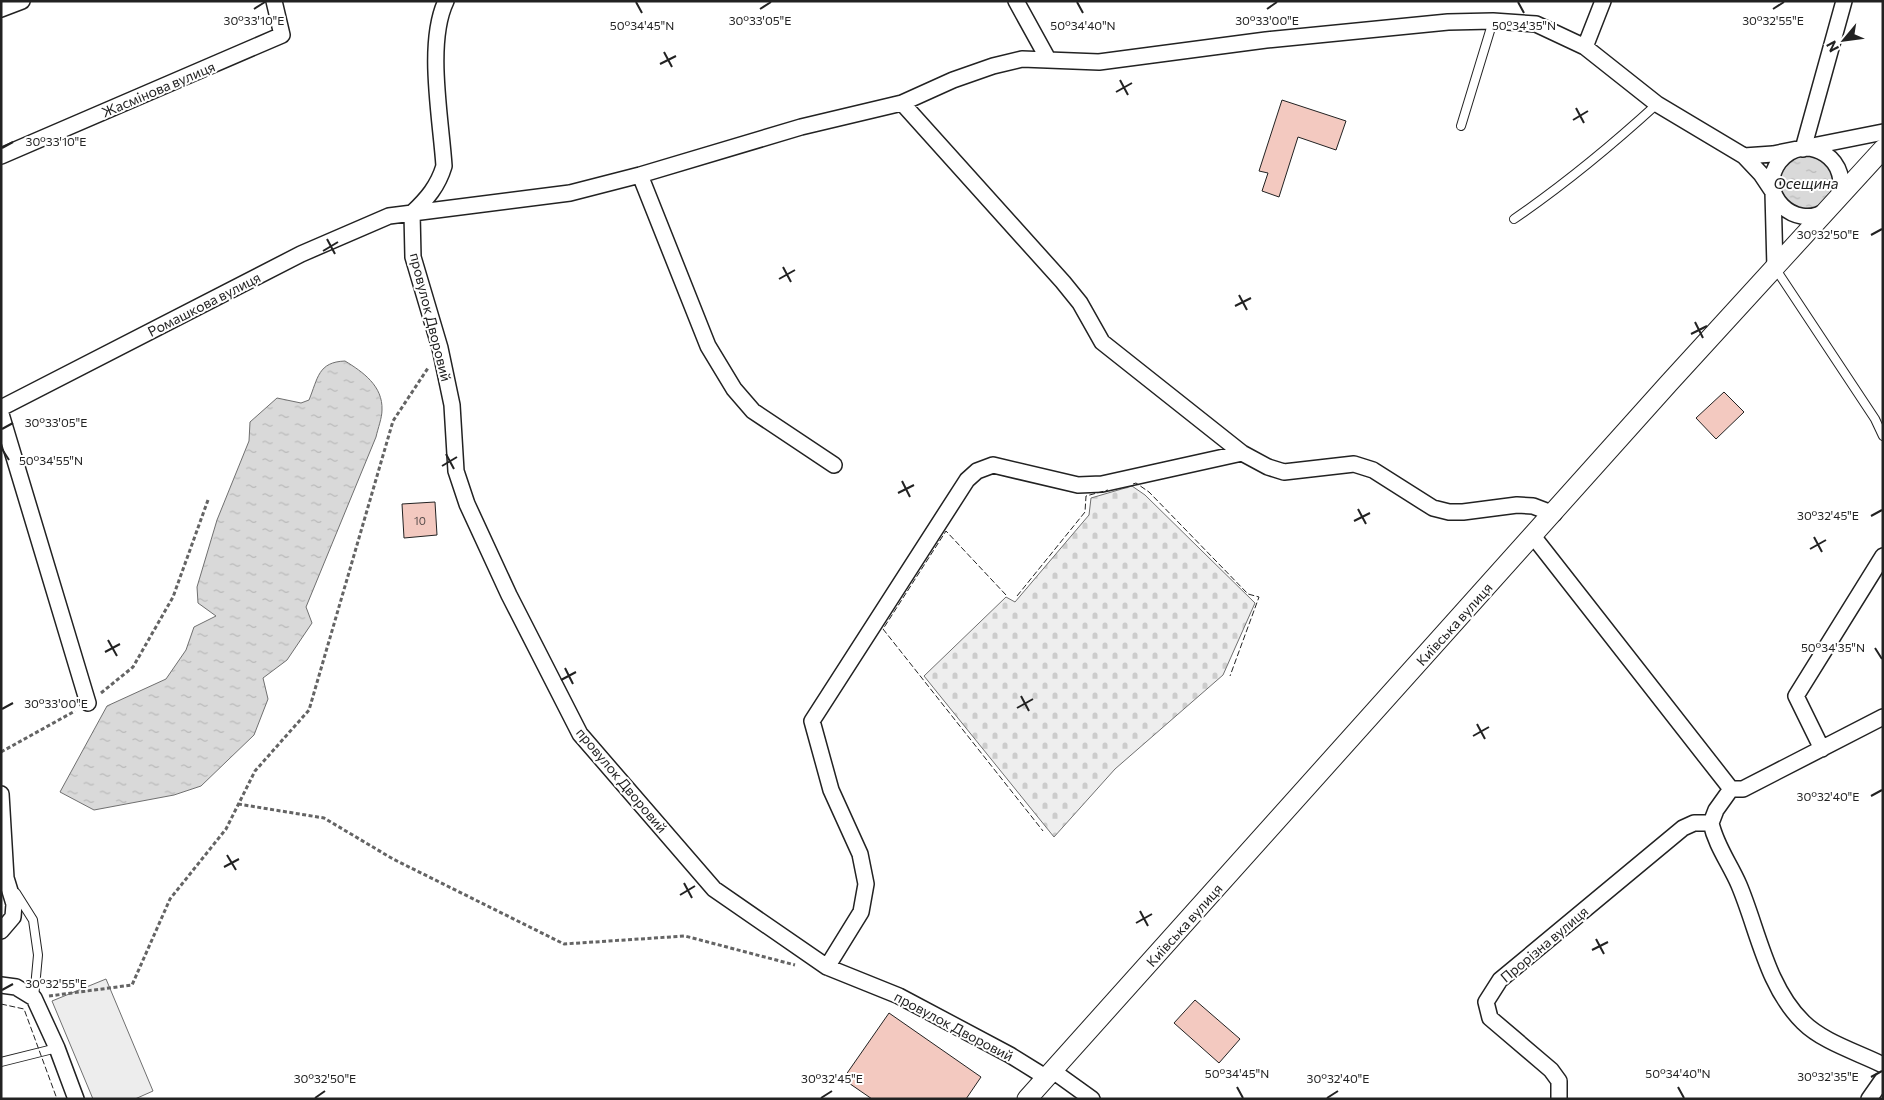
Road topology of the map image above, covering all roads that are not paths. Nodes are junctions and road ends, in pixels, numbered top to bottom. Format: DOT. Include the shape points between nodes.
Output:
graph roads {
  1 [pos="22,1"];
  2 [pos="274,1"];
  3 [pos="446,1"];
  4 [pos="1016,1"];
  5 [pos="1603,1"];
  6 [pos="1844,1"];
  7 [pos="1,9"];
  8 [pos="1493,21"];
  9 [pos="1585,47"];
  10 [pos="1048,60"];
  11 [pos="902,103"];
  12 [pos="1657,104"];
  13 [pos="1461,126"];
  14 [pos="1883,132"];
  15 [pos="1803,149"];
  16 [pos="1883,150"];
  17 [pos="1,156"];
  18 [pos="1744,156"];
  19 [pos="640,175"];
  20 [pos="1774,192"];
  21 [pos="1832,206"];
  22 [pos="412,213"];
  23 [pos="1514,219"];
  24 [pos="1775,268"];
  25 [pos="1,408"];
  26 [pos="1,414"];
  27 [pos="1883,436"];
  28 [pos="1242,452"];
  29 [pos="834,465"];
  30 [pos="1554,514"];
  31 [pos="1533,536"];
  32 [pos="1883,556"];
  33 [pos="88,704"];
  34 [pos="1883,717"];
  35 [pos="1822,749"];
  36 [pos="1731,789"];
  37 [pos="1,794"];
  38 [pos="1711,823"];
  39 [pos="4,881"];
  40 [pos="1,931"];
  41 [pos="824,965"];
  42 [pos="1,985"];
  43 [pos="34,998"];
  44 [pos="57,1048"];
  45 [pos="1,1062"];
  46 [pos="1883,1065"];
  47 [pos="1050,1074"];
  48 [pos="1883,1079"];
  49 [pos="76,1099"];
  50 [pos="1027,1099"];
  51 [pos="1092,1099"];
  52 [pos="1560,1099"];
  53 [pos="1870,1099"];
  1 -- 7 [label="street"];
  2 -- 17 [label="street, Жасмінова вулиця" via="282,35"];
  3 -- 22 [label="street" via="435,40 444,166 440,180 428,198"];
  4 -- 10 [label="street"];
  5 -- 9 [label="street"];
  6 -- 15 [label="street"];
  8 -- 9 [label="street, Ромашкова вулиця" via="1536,24"];
  8 -- 10 [label="street, Ромашкова вулиця" via="1448,22 1266,40 1099,62"];
  8 -- 13 [label="lane"];
  9 -- 12 [label="street, Ромашкова вулиця"];
  10 -- 11 [label="street, Ромашкова вулиця" via="1022,59 993,66"];
  11 -- 19 [label="street, Ромашкова вулиця" via="801,127"];
  11 -- 28 [label="street" via="1064,282 1102,342"];
  12 -- 18 [label="street, Ромашкова вулиця"];
  12 -- 23 [label="lane" via="1608,148"];
  14 -- 15 [label="street"];
  15 -- 18 [label="street"];
  15 -- 20 [label="street" via="1794,151 1778,163 1772,182"];
  15 -- 21 [label="street" via="1822,152 1836,165 1841,184"];
  16 -- 21 [label="street, Київська вулиця"];
  18 -- 20 [label="street, Ромашкова вулиця"];
  19 -- 22 [label="street, Ромашкова вулиця" via="570,193"];
  19 -- 29 [label="street" via="708,346 734,389 753,411"];
  20 -- 21 [label="street" via="1783,208 1792,214 1811,217"];
  20 -- 24 [label="street"];
  21 -- 24 [label="street, Київська вулиця"];
  22 -- 25 [label="street, Ромашкова вулиця" via="388,216 301,254"];
  22 -- 41 [label="street, провулок Дворовий" via="413,257 440,348 452,405 456,470 467,504 517,612 580,734 714,889"];
  24 -- 27 [label="lane"];
  24 -- 30 [label="street, Київська вулиця"];
  26 -- 33 [label="street"];
  28 -- 30 [label="street" via="1284,472 1354,464 1373,470 1433,508 1449,512 1517,505 1533,506"];
  28 -- 41 [label="street" via="1102,484 1078,484 993,466 977,471 967,480 812,721 831,790 860,854 866,884 861,912"];
  30 -- 31 [label="street, Київська вулиця"];
  31 -- 36 [label="street"];
  31 -- 47 [label="street, Київська вулиця"];
  32 -- 35 [label="street" via="1796,696"];
  34 -- 35 [label="street"];
  35 -- 36 [label="street" via="1743,789"];
  36 -- 38 [label="street"];
  37 -- 39 [label="street"];
  38 -- 46 [label="street" via="1775,983 1787,1004 1804,1023 1826,1037"];
  38 -- 52 [label="street, Прорізна вулиця" via="1694,823 1682,828 1500,980 1486,1002 1490,1018 1551,1070 1559,1081"];
  39 -- 40 [label="street" via="14,904 12,917"];
  39 -- 43 [label="lane" via="33,920 38,955"];
  41 -- 47 [label="street, провулок Дворовий" via="899,996"];
  42 -- 43 [label="street" via="16,987"];
  43 -- 44 [label="street"];
  44 -- 45 [label="lane"];
  44 -- 49 [label="street"];
  47 -- 50 [label="street, Київська вулиця"];
  47 -- 51 [label="street, провулок Дворовий"];
  48 -- 53 [label="street"];
}
